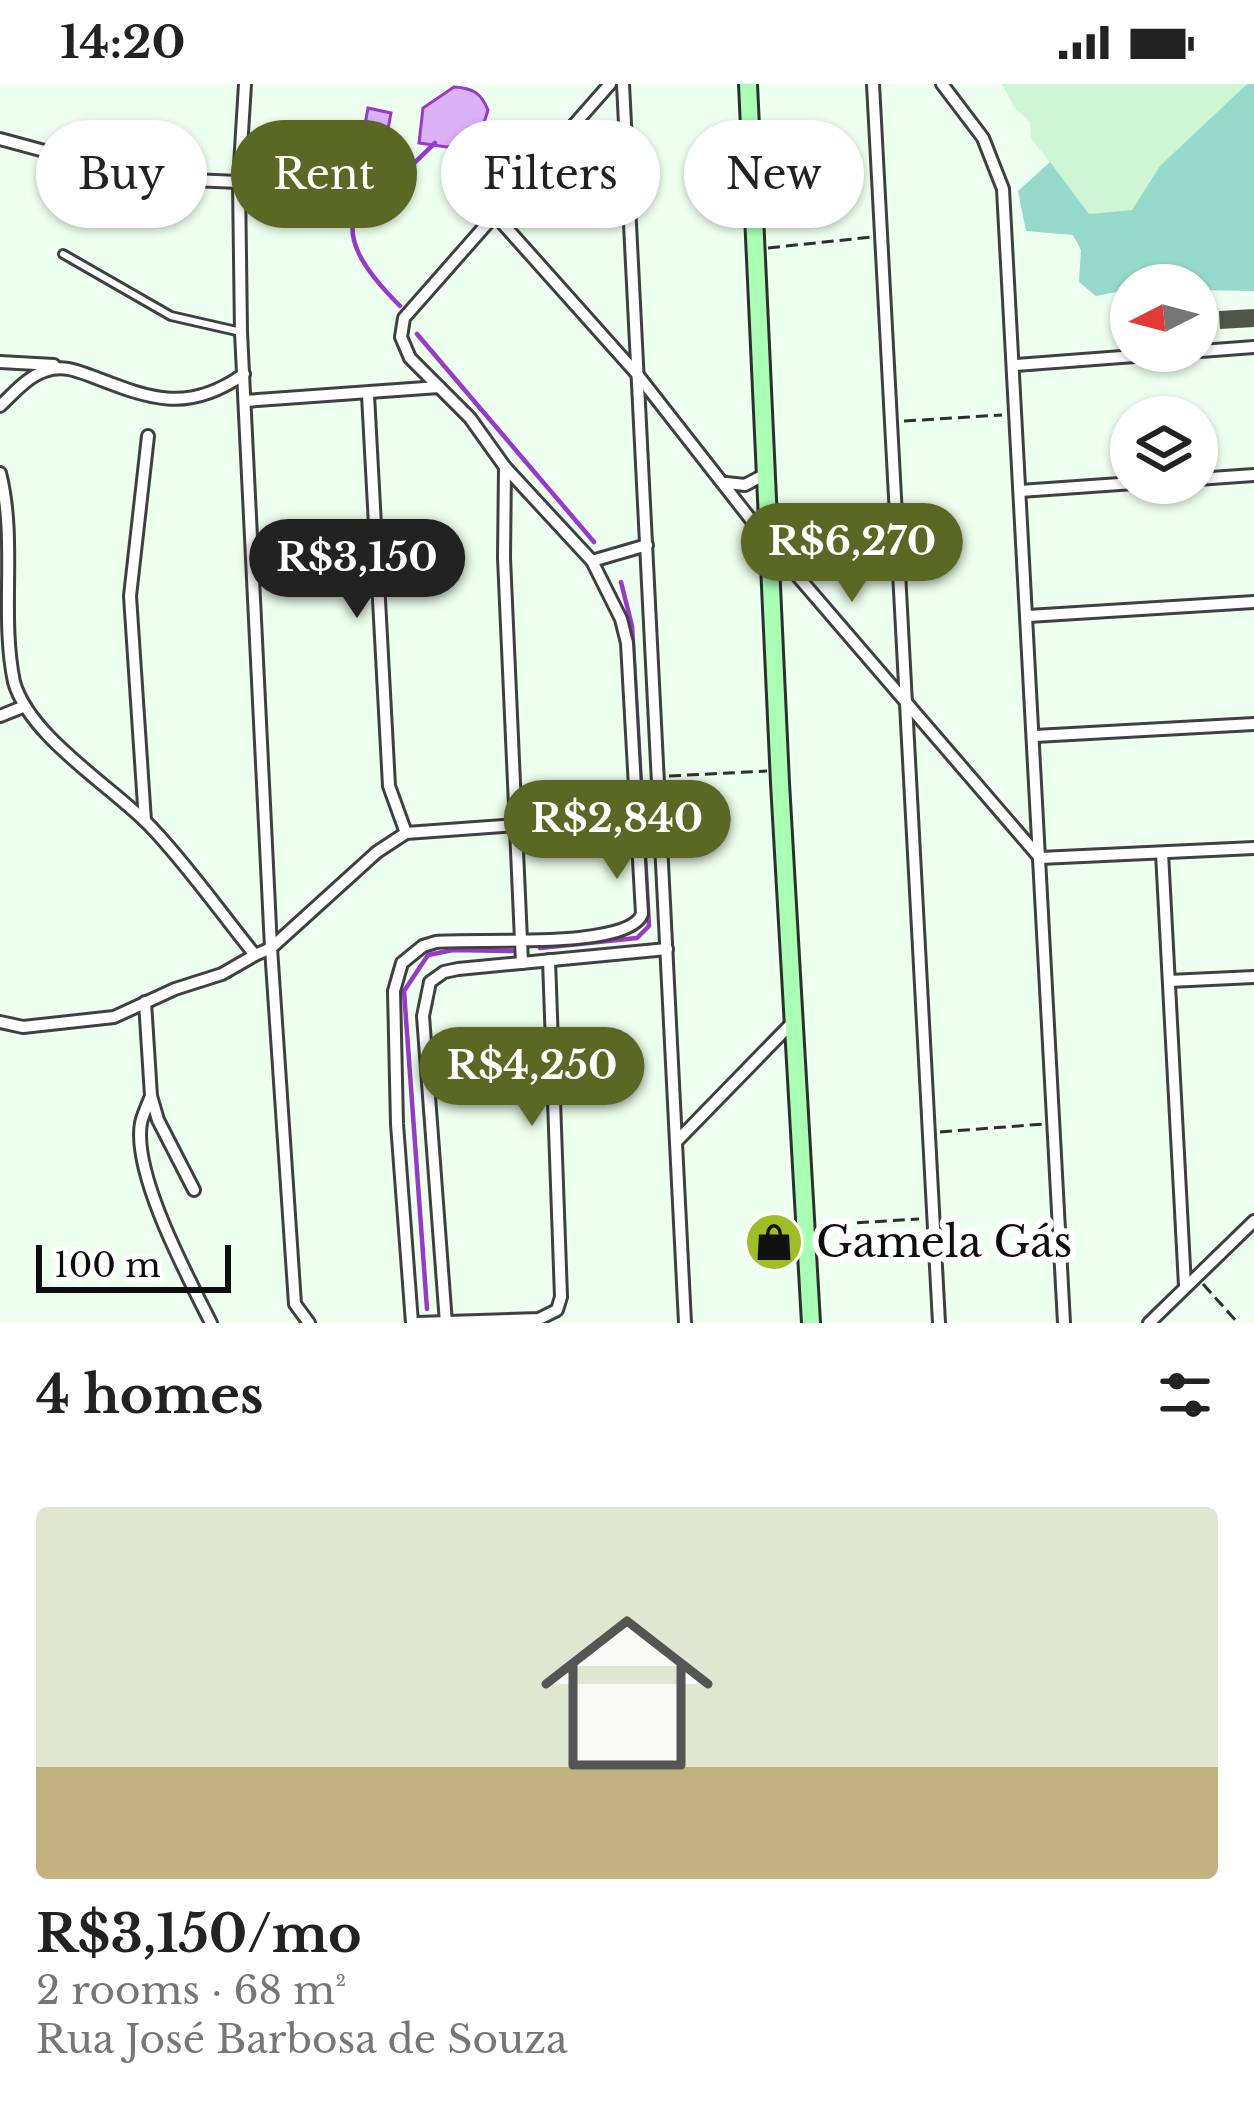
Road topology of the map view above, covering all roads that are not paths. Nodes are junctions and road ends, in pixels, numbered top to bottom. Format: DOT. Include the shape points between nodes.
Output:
graph roads {
  1 [pos="244,84"];
  2 [pos="610,84"];
  3 [pos="622,84"];
  4 [pos="748,84"];
  5 [pos="873,84"];
  6 [pos="942,84"];
  7 [pos="242,120"];
  8 [pos="579,120"];
  9 [pos="0,140"];
  10 [pos="231,182"];
  11 [pos="240,228"];
  12 [pos="485,228"];
  13 [pos="507,228"];
  14 [pos="63,254"];
  15 [pos="241,332"];
  16 [pos="1254,347"];
  17 [pos="0,362"];
  18 [pos="1015,364"];
  19 [pos="69,368"];
  20 [pos="244,374"];
  21 [pos="637,374"];
  22 [pos="440,387"];
  23 [pos="368,395"];
  24 [pos="245,401"];
  25 [pos="0,406"];
  26 [pos="148,436"];
  27 [pos="505,466"];
  28 [pos="765,466"];
  29 [pos="0,473"];
  30 [pos="1254,475"];
  31 [pos="1218,477"];
  32 [pos="726,483"];
  33 [pos="1110,485"];
  34 [pos="1020,491"];
  35 [pos="770,544"];
  36 [pos="646,545"];
  37 [pos="592,561"];
  38 [pos="4,587"];
  39 [pos="1254,602"];
  40 [pos="1028,616"];
  41 [pos="903,700"];
  42 [pos="25,706"];
  43 [pos="0,716"];
  44 [pos="1254,724"];
  45 [pos="1035,736"];
  46 [pos="145,821"];
  47 [pos="518,825"];
  48 [pos="406,832"];
  49 [pos="1254,848"];
  50 [pos="1162,853"];
  51 [pos="1040,858"];
  52 [pos="520,939"];
  53 [pos="271,948"];
  54 [pos="668,949"];
  55 [pos="255,955"];
  56 [pos="549,960"];
  57 [pos="522,963"];
  58 [pos="1254,977"];
  59 [pos="1168,981"];
  60 [pos="145,1002"];
  61 [pos="796,1019"];
  62 [pos="0,1022"];
  63 [pos="151,1096"];
  64 [pos="677,1141"];
  65 [pos="194,1190"];
  66 [pos="1254,1221"];
  67 [pos="1185,1286"];
  68 [pos="307,1322"];
  69 [pos="445,1322"];
  70 [pos="211,1323"];
  71 [pos="414,1323"];
  72 [pos="685,1323"];
  73 [pos="811,1323"];
  74 [pos="939,1323"];
  75 [pos="1064,1323"];
  76 [pos="1149,1323"];
  1 -- 7 [label="street"];
  2 -- 8 [label="street"];
  3 -- 21 [label="street"];
  4 -- 28 [label="street"];
  5 -- 41 [label="street"];
  6 -- 18 [label="street" via="982,139 1003,189"];
  9 -- 10 [label="street" via="144,178"];
  11 -- 15 [label="street"];
  12 -- 22 [label="street" via="404,319 404,348"];
  13 -- 21 [label="street"];
  14 -- 15 [label="lane" via="171,316"];
  15 -- 20 [label="street"];
  16 -- 18 [label="street"];
  17 -- 19 [label="street"];
  18 -- 34 [label="street"];
  19 -- 20 [label="street" via="166,400 198,400"];
  19 -- 25 [label="street" via="30,378"];
  20 -- 24 [label="street"];
  21 -- 32 [label="street"];
  21 -- 36 [label="street"];
  22 -- 23 [label="street"];
  22 -- 27 [label="street"];
  23 -- 24 [label="street"];
  23 -- 48 [label="street" via="389,785"];
  24 -- 53 [label="street"];
  26 -- 46 [label="street" via="130,596"];
  27 -- 37 [label="street"];
  27 -- 47 [label="street"];
  28 -- 32 [label="street" via="753,482"];
  28 -- 35 [label="street"];
  29 -- 38 [label="street"];
  30 -- 31 [label="street"];
  32 -- 35 [label="street"];
  33 -- 34 [label="street"];
  34 -- 40 [label="street"];
  35 -- 41 [label="street"];
  35 -- 61 [label="street"];
  36 -- 37 [label="street"];
  36 -- 54 [label="street"];
  37 -- 52 [label="street" via="627,643 642,914 623,932"];
  38 -- 42 [label="street" via="9,652"];
  39 -- 40 [label="street"];
  40 -- 45 [label="street"];
  41 -- 51 [label="street"];
  41 -- 74 [label="street"];
  42 -- 43 [label="street"];
  42 -- 46 [label="street"];
  44 -- 45 [label="street"];
  45 -- 51 [label="street"];
  46 -- 55 [label="street"];
  47 -- 48 [label="street"];
  47 -- 52 [label="street"];
  48 -- 53 [label="street"];
  49 -- 50 [label="street"];
  50 -- 51 [label="street"];
  50 -- 59 [label="street"];
  51 -- 75 [label="street"];
  52 -- 57 [label="street"];
  52 -- 71 [label="street" via="436,942 412,953 396,976 397,1124"];
  53 -- 55 [label="street"];
  53 -- 68 [label="street" via="295,1304"];
  54 -- 56 [label="street"];
  54 -- 64 [label="street"];
  55 -- 60 [label="street"];
  56 -- 57 [label="street"];
  56 -- 69 [label="street" via="561,1297 557,1310 539,1319"];
  57 -- 69 [label="street" via="444,972 424,996"];
  58 -- 59 [label="street"];
  59 -- 67 [label="street"];
  60 -- 62 [label="street" via="98,1019"];
  60 -- 63 [label="street"];
  61 -- 64 [label="street"];
  61 -- 73 [label="street"];
  63 -- 65 [label="street"];
  63 -- 70 [label="street" via="141,1125 146,1162 161,1217"];
  64 -- 72 [label="street"];
  66 -- 67 [label="street"];
  67 -- 76 [label="street"];
  69 -- 71 [label="street"];
}
